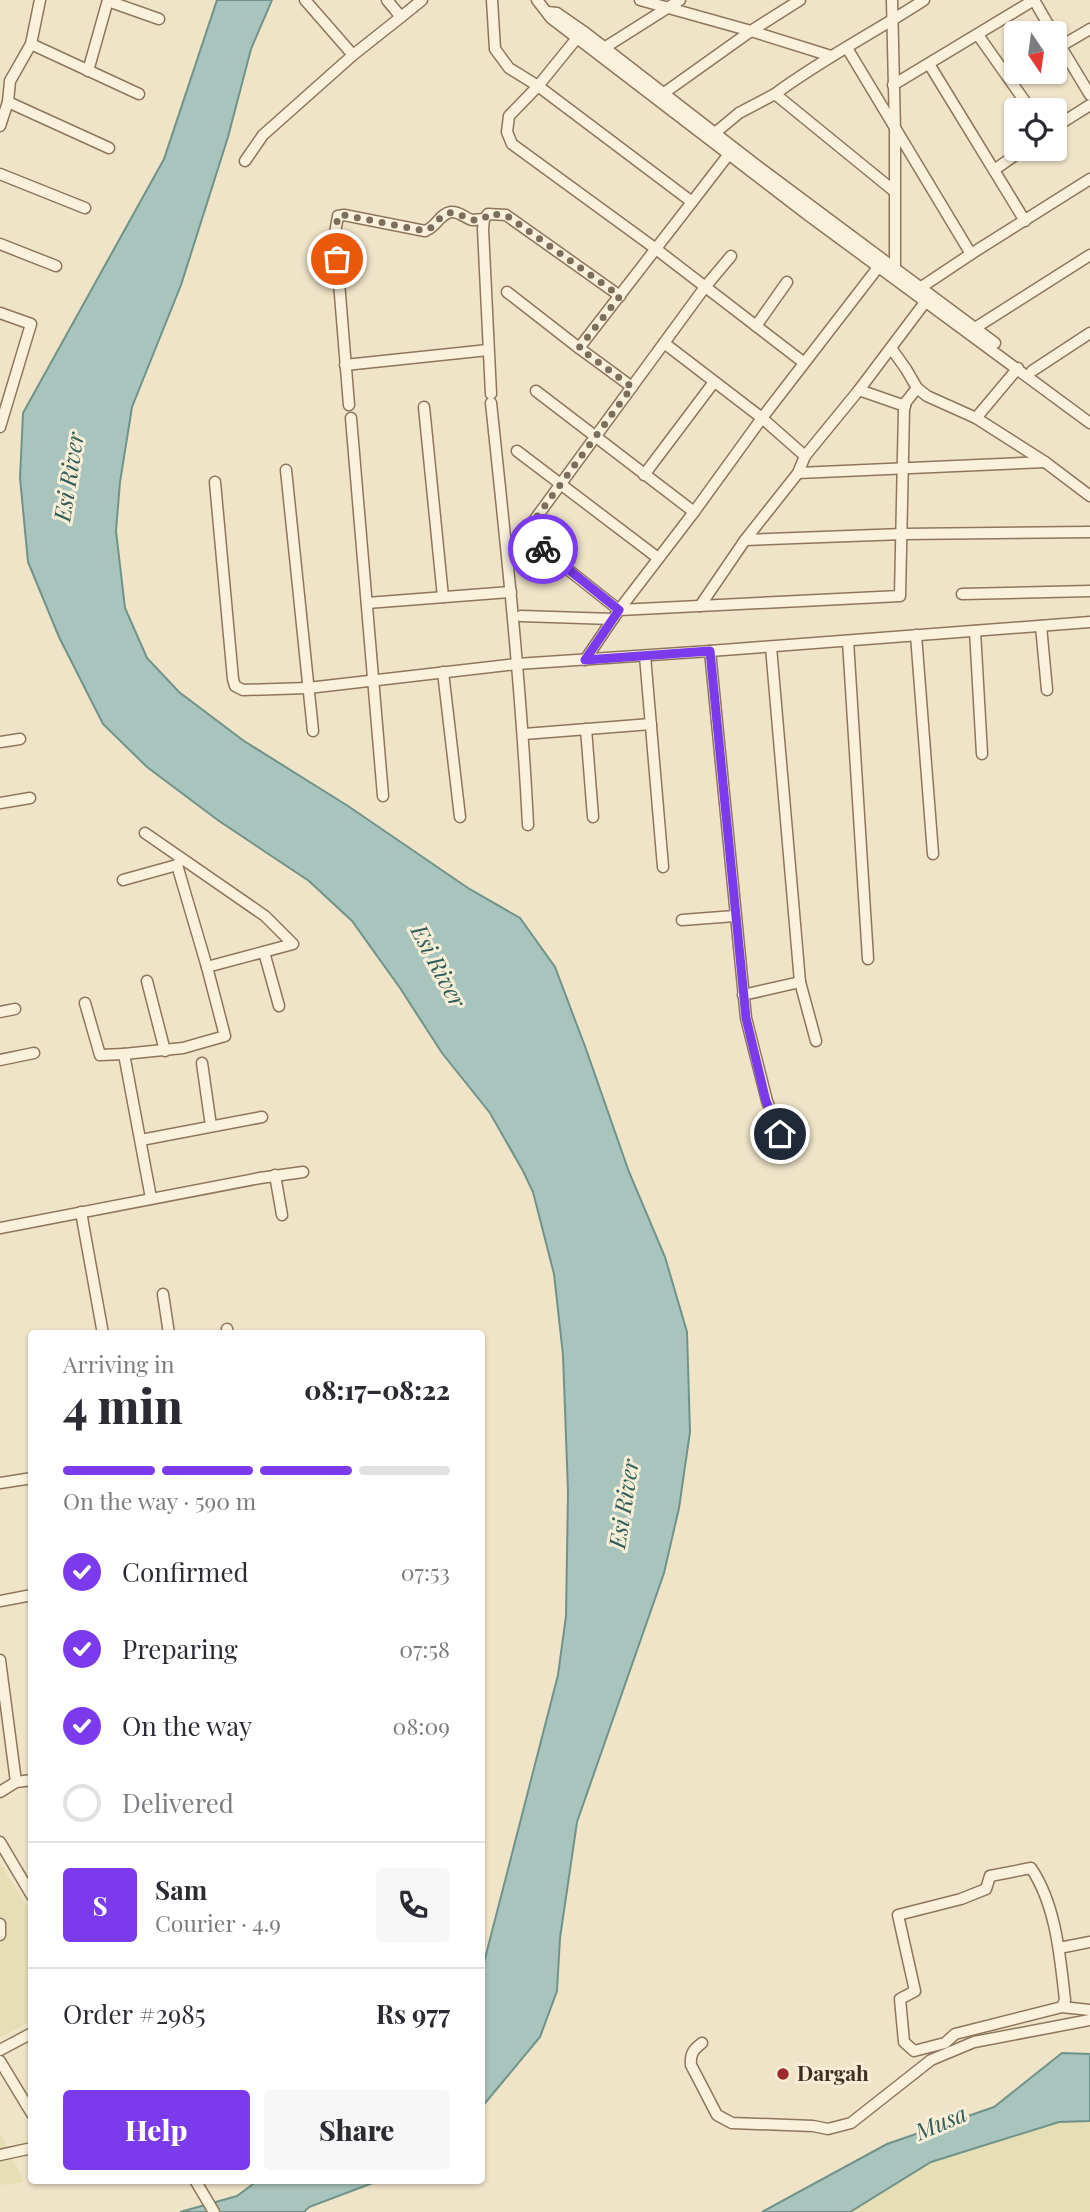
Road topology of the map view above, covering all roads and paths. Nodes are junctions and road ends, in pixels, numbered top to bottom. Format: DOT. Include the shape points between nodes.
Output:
graph roads {
  1 [pos="40,0"];
  2 [pos="305,0"];
  3 [pos="387,0"];
  4 [pos="422,0"];
  5 [pos="492,0"];
  6 [pos="537,0"];
  7 [pos="640,0"];
  8 [pos="680,0"];
  9 [pos="800,0"];
  10 [pos="892,0"];
  11 [pos="924,0"];
  12 [pos="1034,0"];
  13 [pos="108,1"];
  14 [pos="667,9"];
  15 [pos="547,12"];
  16 [pos="401,17"];
  17 [pos="159,19"];
  18 [pos="892,20"];
  19 [pos="1046,21"];
  20 [pos="1090,29"];
  21 [pos="751,31"];
  22 [pos="978,35"];
  23 [pos="1068,35"];
  24 [pos="577,38"];
  25 [pos="31,44"];
  26 [pos="604,48"];
  27 [pos="846,48"];
  28 [pos="353,55"];
  29 [pos="831,56"];
  30 [pos="1068,59"];
  31 [pos="929,64"];
  32 [pos="88,71"];
  33 [pos="893,85"];
  34 [pos="538,86"];
  35 [pos="664,93"];
  36 [pos="775,93"];
  37 [pos="139,94"];
  38 [pos="1090,95"];
  39 [pos="1023,98"];
  40 [pos="8,102"];
  41 [pos="1090,105"];
  42 [pos="1067,119"];
  43 [pos="0,126"];
  44 [pos="895,131"];
  45 [pos="715,133"];
  46 [pos="109,148"];
  47 [pos="729,154"];
  48 [pos="245,161"];
  49 [pos="1007,161"];
  50 [pos="994,170"];
  51 [pos="0,174"];
  52 [pos="1090,179"];
  53 [pos="894,191"];
  54 [pos="692,202"];
  55 [pos="85,208"];
  56 [pos="484,219"];
  57 [pos="1025,221"];
  58 [pos="0,244"];
  59 [pos="656,249"];
  60 [pos="971,254"];
  61 [pos="1090,255"];
  62 [pos="732,256"];
  63 [pos="881,263"];
  64 [pos="56,267"];
  65 [pos="893,272"];
  66 [pos="787,282"];
  67 [pos="705,287"];
  68 [pos="920,288"];
  69 [pos="507,292"];
  70 [pos="620,296"];
  71 [pos="926,301"];
  72 [pos="0,313"];
  73 [pos="756,326"];
  74 [pos="975,328"];
  75 [pos="1090,333"];
  76 [pos="664,343"];
  77 [pos="579,348"];
  78 [pos="891,348"];
  79 [pos="488,349"];
  80 [pos="803,362"];
  81 [pos="345,365"];
  82 [pos="1018,368"];
  83 [pos="1032,371"];
  84 [pos="714,382"];
  85 [pos="632,387"];
  86 [pos="917,388"];
  87 [pos="859,390"];
  88 [pos="536,391"];
  89 [pos="349,405"];
  90 [pos="905,406"];
  91 [pos="424,407"];
  92 [pos="1088,410"];
  93 [pos="351,418"];
  94 [pos="762,418"];
  95 [pos="976,418"];
  96 [pos="1090,423"];
  97 [pos="0,427"];
  98 [pos="596,436"];
  99 [pos="517,451"];
  100 [pos="805,456"];
  101 [pos="1045,462"];
  102 [pos="902,469"];
  103 [pos="286,470"];
  104 [pos="798,473"];
  105 [pos="644,475"];
  106 [pos="215,482"];
  107 [pos="561,485"];
  108 [pos="1090,496"];
  109 [pos="694,512"];
  110 [pos="1090,532"];
  111 [pos="903,534"];
  112 [pos="745,540"];
  113 [pos="658,558"];
  114 [pos="511,592"];
  115 [pos="1090,592"];
  116 [pos="962,594"];
  117 [pos="443,597"];
  118 [pos="367,603"];
  119 [pos="700,606"];
  120 [pos="616,614"];
  121 [pos="522,616"];
  122 [pos="1090,622"];
  123 [pos="1041,626"];
  124 [pos="975,631"];
  125 [pos="916,635"];
  126 [pos="848,640"];
  127 [pos="771,647"];
  128 [pos="710,651"];
  129 [pos="645,656"];
  130 [pos="585,660"];
  131 [pos="517,664"];
  132 [pos="443,672"];
  133 [pos="373,680"];
  134 [pos="308,688"];
  135 [pos="1047,690"];
  136 [pos="650,724"];
  137 [pos="586,729"];
  138 [pos="313,731"];
  139 [pos="524,734"];
  140 [pos="20,739"];
  141 [pos="0,742"];
  142 [pos="982,754"];
  143 [pos="383,796"];
  144 [pos="30,798"];
  145 [pos="0,803"];
  146 [pos="460,817"];
  147 [pos="593,817"];
  148 [pos="528,825"];
  149 [pos="145,833"];
  150 [pos="933,854"];
  151 [pos="179,862"];
  152 [pos="663,867"];
  153 [pos="123,880"];
  154 [pos="735,916"];
  155 [pos="682,920"];
  156 [pos="264,951"];
  157 [pos="868,959"];
  158 [pos="207,967"];
  159 [pos="147,981"];
  160 [pos="800,982"];
  161 [pos="743,995"];
  162 [pos="85,1003"];
  163 [pos="279,1006"];
  164 [pos="15,1009"];
  165 [pos="0,1012"];
  166 [pos="816,1041"];
  167 [pos="165,1051"];
  168 [pos="34,1053"];
  169 [pos="124,1054"];
  170 [pos="0,1060"];
  171 [pos="202,1063"];
  172 [pos="262,1117"];
  173 [pos="211,1126"];
  174 [pos="780,1134"];
  175 [pos="141,1140"];
  176 [pos="303,1172"];
  177 [pos="275,1175"];
  178 [pos="151,1198"];
  179 [pos="81,1212"];
  180 [pos="282,1215"];
  181 [pos="0,1228"];
  182 [pos="163,1294"];
  183 [pos="102,1330"];
  184 [pos="168,1330"];
  185 [pos="28,1479"];
  186 [pos="0,1483"];
  187 [pos="28,1596"];
  188 [pos="0,1601"];
  189 [pos="0,1660"];
  190 [pos="28,1780"];
  191 [pos="16,1782"];
  192 [pos="0,1792"];
  193 [pos="0,1842"];
  194 [pos="28,1889"];
  195 [pos="0,1924"];
  196 [pos="0,1935"];
  197 [pos="1090,1942"];
  198 [pos="1059,1948"];
  199 [pos="1062,2007"];
  200 [pos="1090,2010"];
  201 [pos="1090,2020"];
  202 [pos="28,2035"];
  203 [pos="702,2043"];
  204 [pos="0,2050"];
  205 [pos="0,2061"];
  206 [pos="28,2107"];
  207 [pos="28,2149"];
  208 [pos="0,2155"];
  209 [pos="197,2184"];
  210 [pos="214,2212"];
  1 -- 25 [label="street"];
  2 -- 28 [label="street"];
  3 -- 16 [label="street"];
  4 -- 16 [label="street"];
  5 -- 34 [label="street" via="495,49 509,68"];
  6 -- 15 [label="street"];
  7 -- 14 [label="street"];
  8 -- 14 [label="street"];
  9 -- 21 [label="street"];
  10 -- 18 [label="street"];
  11 -- 18 [label="street"];
  12 -- 19 [label="street"];
  12 -- 22 [label="street"];
  13 -- 17 [label="street"];
  13 -- 32 [label="street"];
  14 -- 21 [label="street"];
  14 -- 26 [label="street"];
  15 -- 24 [label="street"];
  15 -- 26 [label="street" via="557,13"];
  16 -- 28 [label="street"];
  18 -- 27 [label="street"];
  18 -- 33 [label="street"];
  20 -- 23 [label="street"];
  21 -- 29 [label="street"];
  21 -- 35 [label="street"];
  22 -- 31 [label="street"];
  22 -- 39 [label="street"];
  24 -- 34 [label="street"];
  24 -- 47 [label="street"];
  25 -- 32 [label="street"];
  25 -- 40 [label="street" via="10,80"];
  26 -- 35 [label="street"];
  27 -- 29 [label="street"];
  27 -- 44 [label="street"];
  28 -- 48 [label="street" via="263,135"];
  29 -- 36 [label="street"];
  30 -- 38 [label="street"];
  31 -- 33 [label="street"];
  31 -- 50 [label="street"];
  32 -- 37 [label="street"];
  33 -- 44 [label="street"];
  34 -- 54 [label="street"];
  34 -- 59 [label="street" via="509,116 507,132 512,144"];
  35 -- 45 [label="street"];
  36 -- 45 [label="street"];
  36 -- 53 [label="street"];
  40 -- 43 [label="street"];
  40 -- 46 [label="street"];
  41 -- 42 [label="street"];
  44 -- 53 [label="street"];
  44 -- 60 [label="street"];
  45 -- 63 [label="street"];
  47 -- 54 [label="street"];
  47 -- 63 [label="street"];
  49 -- 50 [label="street"];
  50 -- 57 [label="street"];
  51 -- 55 [label="street"];
  52 -- 57 [label="street"];
  53 -- 65 [label="street"];
  54 -- 59 [label="street"];
  56 -- 70 [label="street" via="488,214 506,215"];
  56 -- 79 [label="street"];
  56 -- 81 [label="street" via="449,212 425,231 338,216 335,233"];
  57 -- 60 [label="street"];
  58 -- 64 [label="street"];
  59 -- 67 [label="street"];
  59 -- 70 [label="street"];
  60 -- 68 [label="street"];
  61 -- 74 [label="street"];
  62 -- 67 [label="street"];
  63 -- 65 [label="street"];
  63 -- 80 [label="street"];
  65 -- 68 [label="street"];
  65 -- 71 [label="street"];
  66 -- 73 [label="street"];
  67 -- 73 [label="street"];
  67 -- 76 [label="street"];
  68 -- 74 [label="street"];
  69 -- 77 [label="street"];
  70 -- 77 [label="street"];
  71 -- 78 [label="street"];
  71 -- 82 [label="street"];
  72 -- 97 [label="street" via="31,324"];
  73 -- 80 [label="street"];
  74 -- 83 [label="street"];
  75 -- 83 [label="street"];
  76 -- 84 [label="street"];
  76 -- 85 [label="street"];
  77 -- 85 [label="street"];
  78 -- 86 [label="street"];
  78 -- 87 [label="street"];
  79 -- 81 [label="street"];
  79 -- 114 [label="street"];
  80 -- 94 [label="street"];
  81 -- 89 [label="street"];
  82 -- 95 [label="street"];
  82 -- 96 [label="street"];
  83 -- 92 [label="street"];
  84 -- 94 [label="street"];
  84 -- 105 [label="street"];
  85 -- 98 [label="street"];
  86 -- 90 [label="street"];
  86 -- 95 [label="street"];
  87 -- 90 [label="street"];
  87 -- 100 [label="street"];
  88 -- 98 [label="street"];
  90 -- 102 [label="street"];
  91 -- 117 [label="street"];
  93 -- 118 [label="street"];
  94 -- 100 [label="street"];
  94 -- 109 [label="street"];
  95 -- 101 [label="street"];
  98 -- 105 [label="street"];
  98 -- 107 [label="street"];
  99 -- 107 [label="street"];
  100 -- 104 [label="street"];
  101 -- 102 [label="street"];
  101 -- 108 [label="street"];
  102 -- 104 [label="street"];
  102 -- 111 [label="street"];
  103 -- 134 [label="street"];
  104 -- 112 [label="street"];
  105 -- 109 [label="street"];
  106 -- 134 [label="street" via="236,686 243,690"];
  107 -- 113 [label="street"];
  107 -- 120 [label="street" via="528,533"];
  109 -- 113 [label="street"];
  110 -- 111 [label="street"];
  111 -- 112 [label="street"];
  111 -- 119 [label="street" via="900,596"];
  112 -- 119 [label="street"];
  113 -- 120 [label="street"];
  114 -- 117 [label="street"];
  114 -- 131 [label="street"];
  115 -- 116 [label="street"];
  117 -- 118 [label="street"];
  118 -- 133 [label="street"];
  119 -- 120 [label="street"];
  120 -- 121 [label="street"];
  120 -- 130 [label="street"];
  122 -- 123 [label="street"];
  123 -- 124 [label="street"];
  123 -- 135 [label="street"];
  124 -- 125 [label="street"];
  124 -- 142 [label="street"];
  125 -- 126 [label="street"];
  125 -- 150 [label="street"];
  126 -- 127 [label="street"];
  126 -- 157 [label="street"];
  127 -- 128 [label="street"];
  127 -- 160 [label="street"];
  128 -- 129 [label="street"];
  128 -- 154 [label="street"];
  129 -- 130 [label="street"];
  129 -- 136 [label="street"];
  130 -- 131 [label="street"];
  131 -- 132 [label="street"];
  131 -- 139 [label="street"];
  132 -- 133 [label="street"];
  132 -- 146 [label="street"];
  133 -- 134 [label="street"];
  133 -- 143 [label="street"];
  134 -- 138 [label="street"];
  136 -- 137 [label="street"];
  136 -- 152 [label="street"];
  137 -- 139 [label="street"];
  137 -- 147 [label="street"];
  139 -- 148 [label="street"];
  140 -- 141 [label="street"];
  144 -- 145 [label="street"];
  149 -- 151 [label="street"];
  151 -- 153 [label="street"];
  151 -- 156 [label="street" via="265,915 293,944"];
  151 -- 158 [label="street"];
  154 -- 155 [label="street"];
  154 -- 161 [label="street"];
  156 -- 158 [label="street"];
  156 -- 163 [label="street"];
  158 -- 167 [label="street" via="225,1036"];
  159 -- 167 [label="street"];
  160 -- 161 [label="street"];
  160 -- 166 [label="street"];
  161 -- 174 [label="street" via="766,1101"];
  162 -- 169 [label="street" via="100,1055"];
  164 -- 165 [label="street"];
  167 -- 169 [label="street"];
  168 -- 170 [label="street"];
  169 -- 175 [label="street"];
  171 -- 173 [label="street"];
  172 -- 173 [label="street"];
  173 -- 175 [label="street"];
  175 -- 178 [label="street"];
  176 -- 177 [label="street"];
  177 -- 178 [label="street"];
  177 -- 180 [label="street"];
  178 -- 179 [label="street"];
  179 -- 181 [label="street"];
  179 -- 183 [label="street"];
  182 -- 184 [label="street"];
  185 -- 186 [label="street"];
  187 -- 188 [label="street"];
  189 -- 191 [label="street"];
  190 -- 191 [label="street"];
  191 -- 192 [label="street"];
  193 -- 194 [label="street"];
  195 -- 196 [label="street"];
  197 -- 198 [label="street"];
  198 -- 199 [label="street"];
  198 -- 199 [label="street" via="1041,1883 1031,1868 990,1876 986,1889 898,1915 915,1991 900,1999 904,2042 914,2052 945,2043 955,2034"];
  199 -- 200 [label="street"];
  201 -- 203 [label="street" via="974,2042 931,2060 851,2123 828,2129 732,2123 717,2115 691,2065 694,2049"];
  202 -- 204 [label="street"];
  205 -- 206 [label="street"];
  207 -- 208 [label="street"];
  209 -- 210 [label="street"];
}
